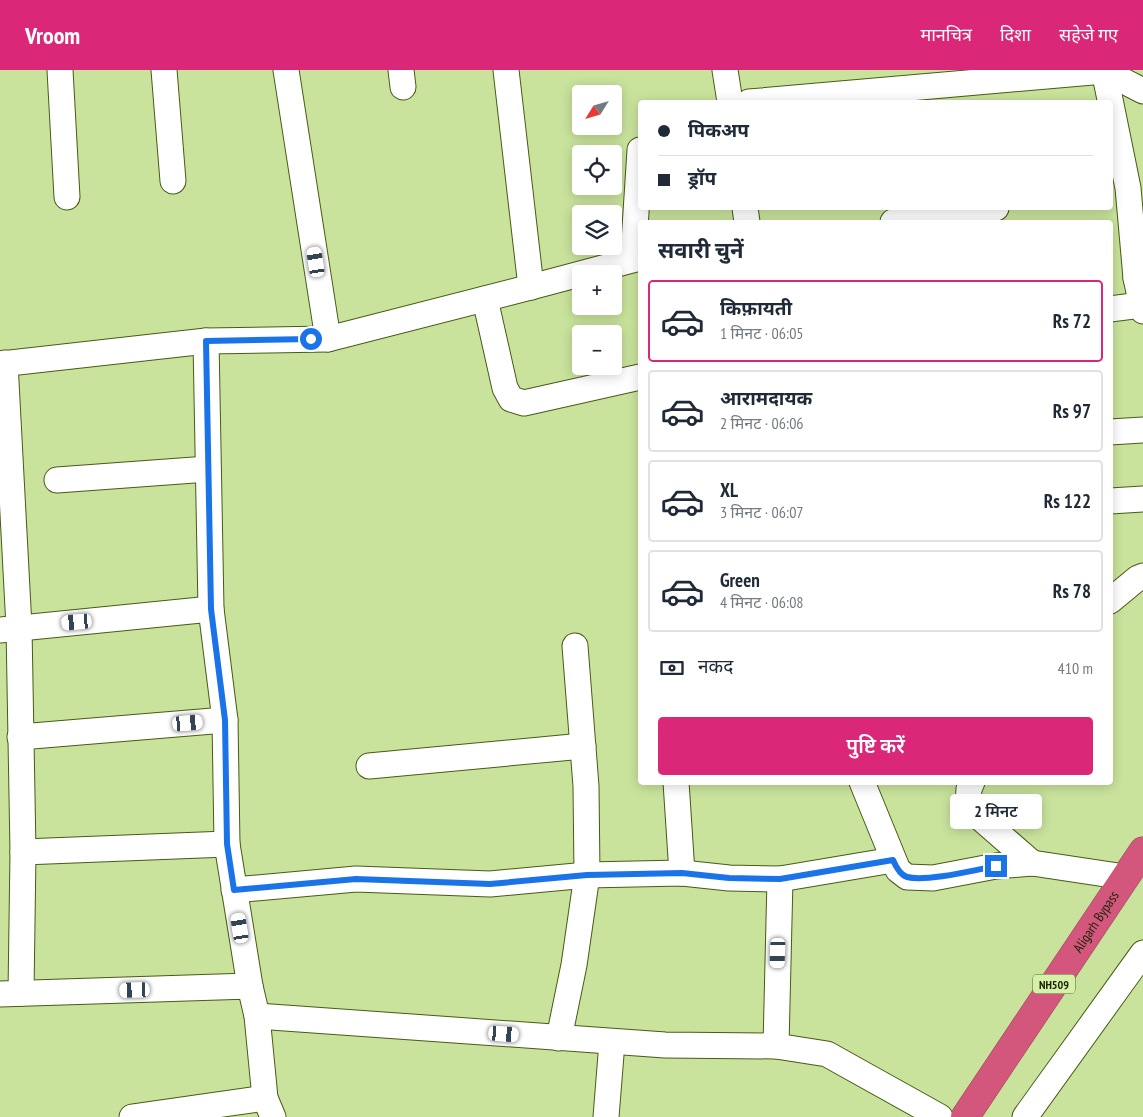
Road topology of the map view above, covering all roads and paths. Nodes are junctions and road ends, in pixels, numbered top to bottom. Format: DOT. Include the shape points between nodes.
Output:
graph roads {
  1 [pos="60,70"];
  2 [pos="164,70"];
  3 [pos="286,70"];
  4 [pos="506,70"];
  5 [pos="725,70"];
  6 [pos="1104,71"];
  7 [pos="1143,91"];
  8 [pos="730,100"];
  9 [pos="772,100"];
  10 [pos="1108,100"];
  11 [pos="1113,142"];
  12 [pos="173,181"];
  13 [pos="1119,190"];
  14 [pos="67,197"];
  15 [pos="638,204"];
  16 [pos="981,210"];
  17 [pos="908,220"];
  18 [pos="636,258"];
  19 [pos="1139,273"];
  20 [pos="531,287"];
  21 [pos="485,299"];
  22 [pos="1142,308"];
  23 [pos="1113,309"];
  24 [pos="328,338"];
  25 [pos="206,341"];
  26 [pos="3,364"];
  27 [pos="638,377"];
  28 [pos="1143,430"];
  29 [pos="1113,432"];
  30 [pos="208,469"];
  31 [pos="57,480"];
  32 [pos="1143,499"];
  33 [pos="1113,501"];
  34 [pos="1143,576"];
  35 [pos="1113,599"];
  36 [pos="211,609"];
  37 [pos="10,629"];
  38 [pos="575,646"];
  39 [pos="225,720"];
  40 [pos="20,737"];
  41 [pos="583,746"];
  42 [pos="369,766"];
  43 [pos="676,785"];
  44 [pos="863,785"];
  45 [pos="971,785"];
  46 [pos="227,844"];
  47 [pos="1143,851"];
  48 [pos="23,852"];
  49 [pos="893,860"];
  50 [pos="1032,863"];
  51 [pos="682,873"];
  52 [pos="587,875"];
  53 [pos="1126,877"];
  54 [pos="780,879"];
  55 [pos="234,890"];
  56 [pos="1143,953"];
  57 [pos="250,986"];
  58 [pos="10,994"];
  59 [pos="258,1016"];
  60 [pos="559,1038"];
  61 [pos="612,1042"];
  62 [pos="776,1046"];
  63 [pos="269,1107"];
  64 [pos="132,1117"];
  65 [pos="606,1117"];
  66 [pos="940,1117"];
  67 [pos="965,1117"];
  68 [pos="1025,1117"];
  1 -- 14 [label="street"];
  2 -- 12 [label="street"];
  3 -- 24 [label="street"];
  4 -- 20 [label="street"];
  5 -- 8 [label="street"];
  6 -- 7 [label="street"];
  6 -- 9 [label="street"];
  6 -- 10 [label="street"];
  11 -- 13 [label="street"];
  13 -- 19 [label="street"];
  15 -- 18 [label="street"];
  16 -- 17 [label="street"];
  18 -- 20 [label="street"];
  19 -- 22 [label="street"];
  20 -- 21 [label="street"];
  21 -- 24 [label="street"];
  21 -- 27 [label="street" via="505,388 511,399 524,403"];
  22 -- 23 [label="street"];
  24 -- 25 [label="street"];
  25 -- 26 [label="street"];
  25 -- 30 [label="street"];
  26 -- 37 [label="street"];
  28 -- 29 [label="street"];
  30 -- 31 [label="street"];
  30 -- 36 [label="street"];
  32 -- 33 [label="street"];
  34 -- 35 [label="street"];
  36 -- 37 [label="street"];
  36 -- 39 [label="street"];
  37 -- 40 [label="street"];
  38 -- 41 [label="street"];
  39 -- 40 [label="street"];
  39 -- 46 [label="street"];
  40 -- 48 [label="street"];
  41 -- 42 [label="street"];
  41 -- 52 [label="street"];
  43 -- 51 [label="street"];
  44 -- 49 [label="street"];
  45 -- 50 [label="street" via="968,803 978,816"];
  46 -- 48 [label="street"];
  46 -- 55 [label="street"];
  47 -- 53 [label="highway, Aligarh Bypass / NH509"];
  48 -- 58 [label="street"];
  49 -- 50 [label="street" via="907,877 933,878"];
  49 -- 54 [label="street"];
  50 -- 53 [label="street"];
  51 -- 52 [label="street"];
  51 -- 54 [label="street"];
  52 -- 55 [label="street" via="490,884 356,879"];
  52 -- 60 [label="street"];
  53 -- 67 [label="highway, Aligarh Bypass / NH509"];
  54 -- 62 [label="street"];
  55 -- 57 [label="street"];
  56 -- 68 [label="street"];
  57 -- 58 [label="street"];
  57 -- 59 [label="street"];
  59 -- 60 [label="street"];
  59 -- 63 [label="street"];
  60 -- 61 [label="street"];
  61 -- 62 [label="street"];
  61 -- 65 [label="street"];
  62 -- 66 [label="street" via="827,1054"];
  63 -- 64 [label="street"];
}
